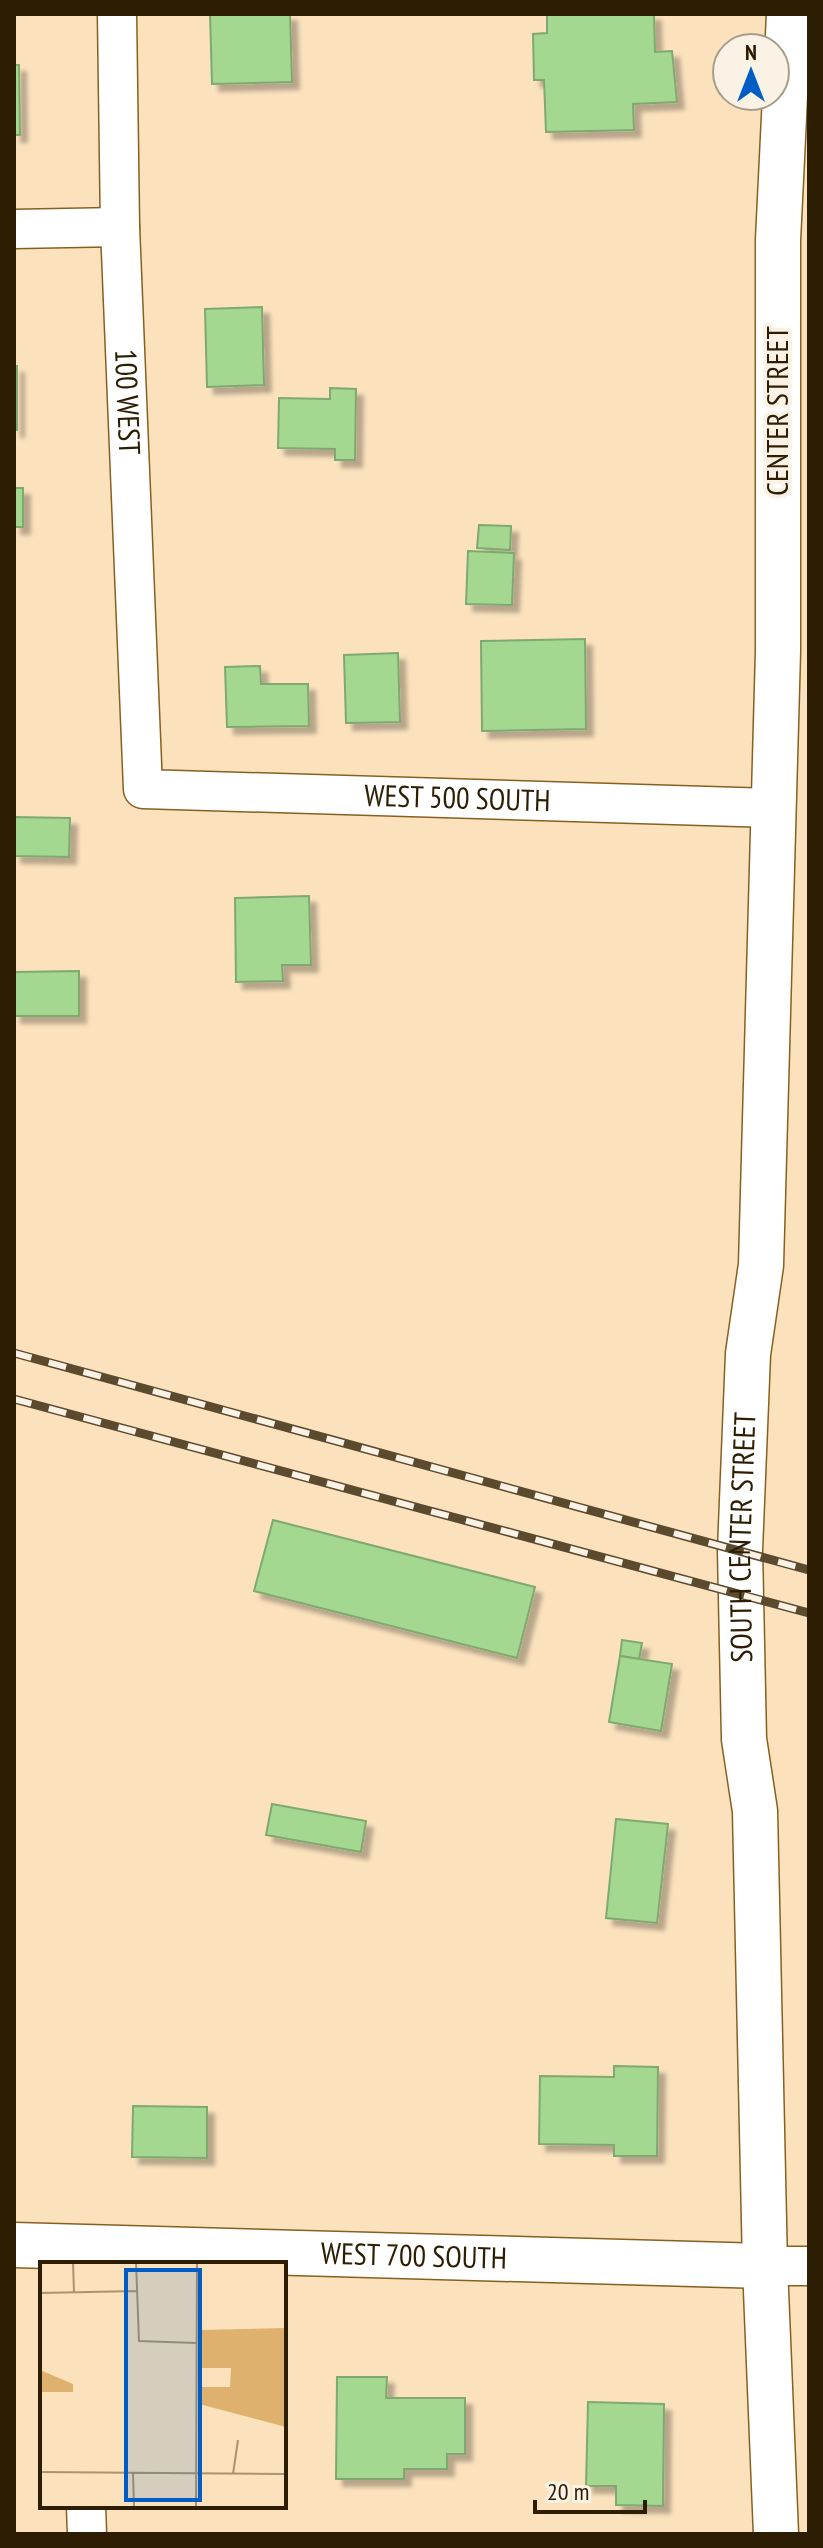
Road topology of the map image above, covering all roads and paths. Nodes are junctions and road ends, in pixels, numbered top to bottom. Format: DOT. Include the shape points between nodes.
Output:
graph roads {
  1 [pos="117,14"];
  2 [pos="789,14"];
  3 [pos="120,227"];
  4 [pos="14,229"];
  5 [pos="143,789"];
  6 [pos="773,808"];
  7 [pos="14,2245"];
  8 [pos="84,2255"];
  9 [pos="765,2266"];
  10 [pos="809,2266"];
  11 [pos="86,2508"];
  12 [pos="87,2534"];
  13 [pos="776,2534"];
  1 -- 3 [label="street, 100 WEST"];
  2 -- 6 [label="street, CENTER STREET" via="778,240"];
  3 -- 4 [label="street"];
  3 -- 5 [label="street, 100 WEST"];
  5 -- 6 [label="street, WEST 500 SOUTH"];
  6 -- 9 [label="street, SOUTH CENTER STREET" via="761,1265 772,1354 766,1731 755,1811"];
  7 -- 8 [label="street, WEST 700 SOUTH"];
  8 -- 9 [label="street, WEST 700 SOUTH"];
  9 -- 10 [label="street"];
  9 -- 13 [label="street"];
  11 -- 12 [label="street"];
}
